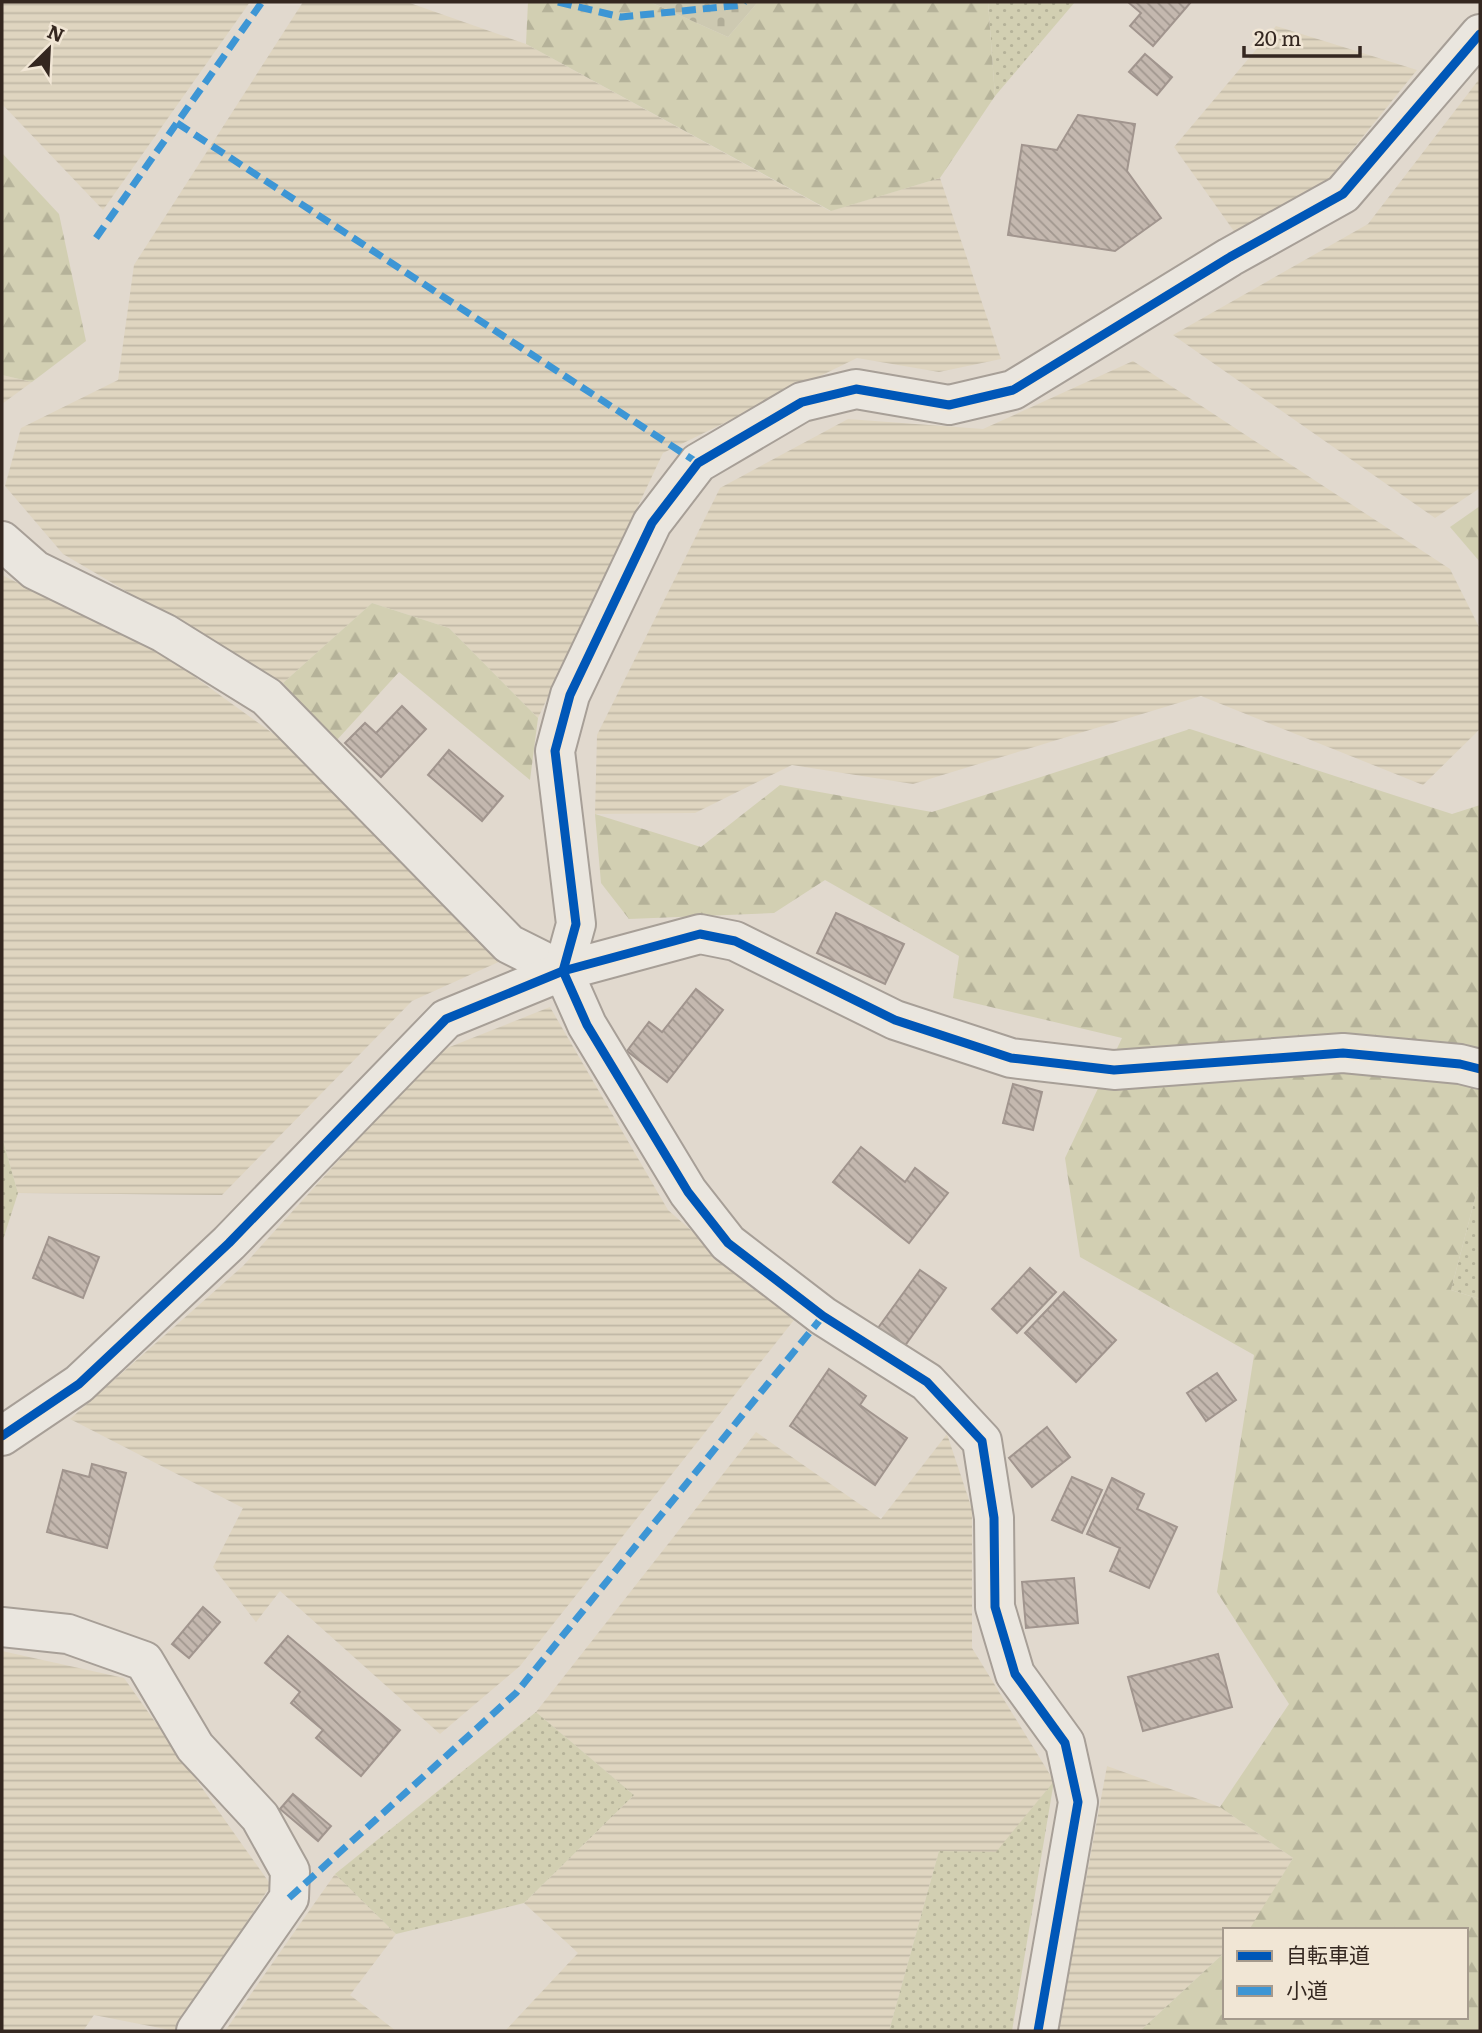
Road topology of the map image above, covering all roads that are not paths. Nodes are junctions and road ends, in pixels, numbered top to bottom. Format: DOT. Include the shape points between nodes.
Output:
graph roads {
  1 [pos="1480,34"];
  2 [pos="2,541"];
  3 [pos="563,971"];
  4 [pos="1480,1069"];
  5 [pos="2,1436"];
  6 [pos="2,1627"];
  7 [pos="196,2031"];
  8 [pos="1038,2031"];
  1 -- 3 [label="street" via="1343,194 1013,390 949,405 856,389 816,398 698,463 652,523 570,695 555,751 576,924"];
  2 -- 3 [label="street" via="35,570 164,633 267,698 509,944"];
  3 -- 4 [label="street" via="700,934 735,941 895,1020 1011,1058 1114,1070 1343,1054"];
  3 -- 5 [label="street" via="446,1019 229,1243 79,1384"];
  3 -- 8 [label="street" via="587,1025 688,1192 728,1243 822,1316 927,1382 982,1441 994,1518 995,1608 1015,1674 1065,1744 1078,1802"];
  6 -- 7 [label="street" via="68,1634 144,1661 195,1747 260,1817 290,1871 289,1898"];
}
